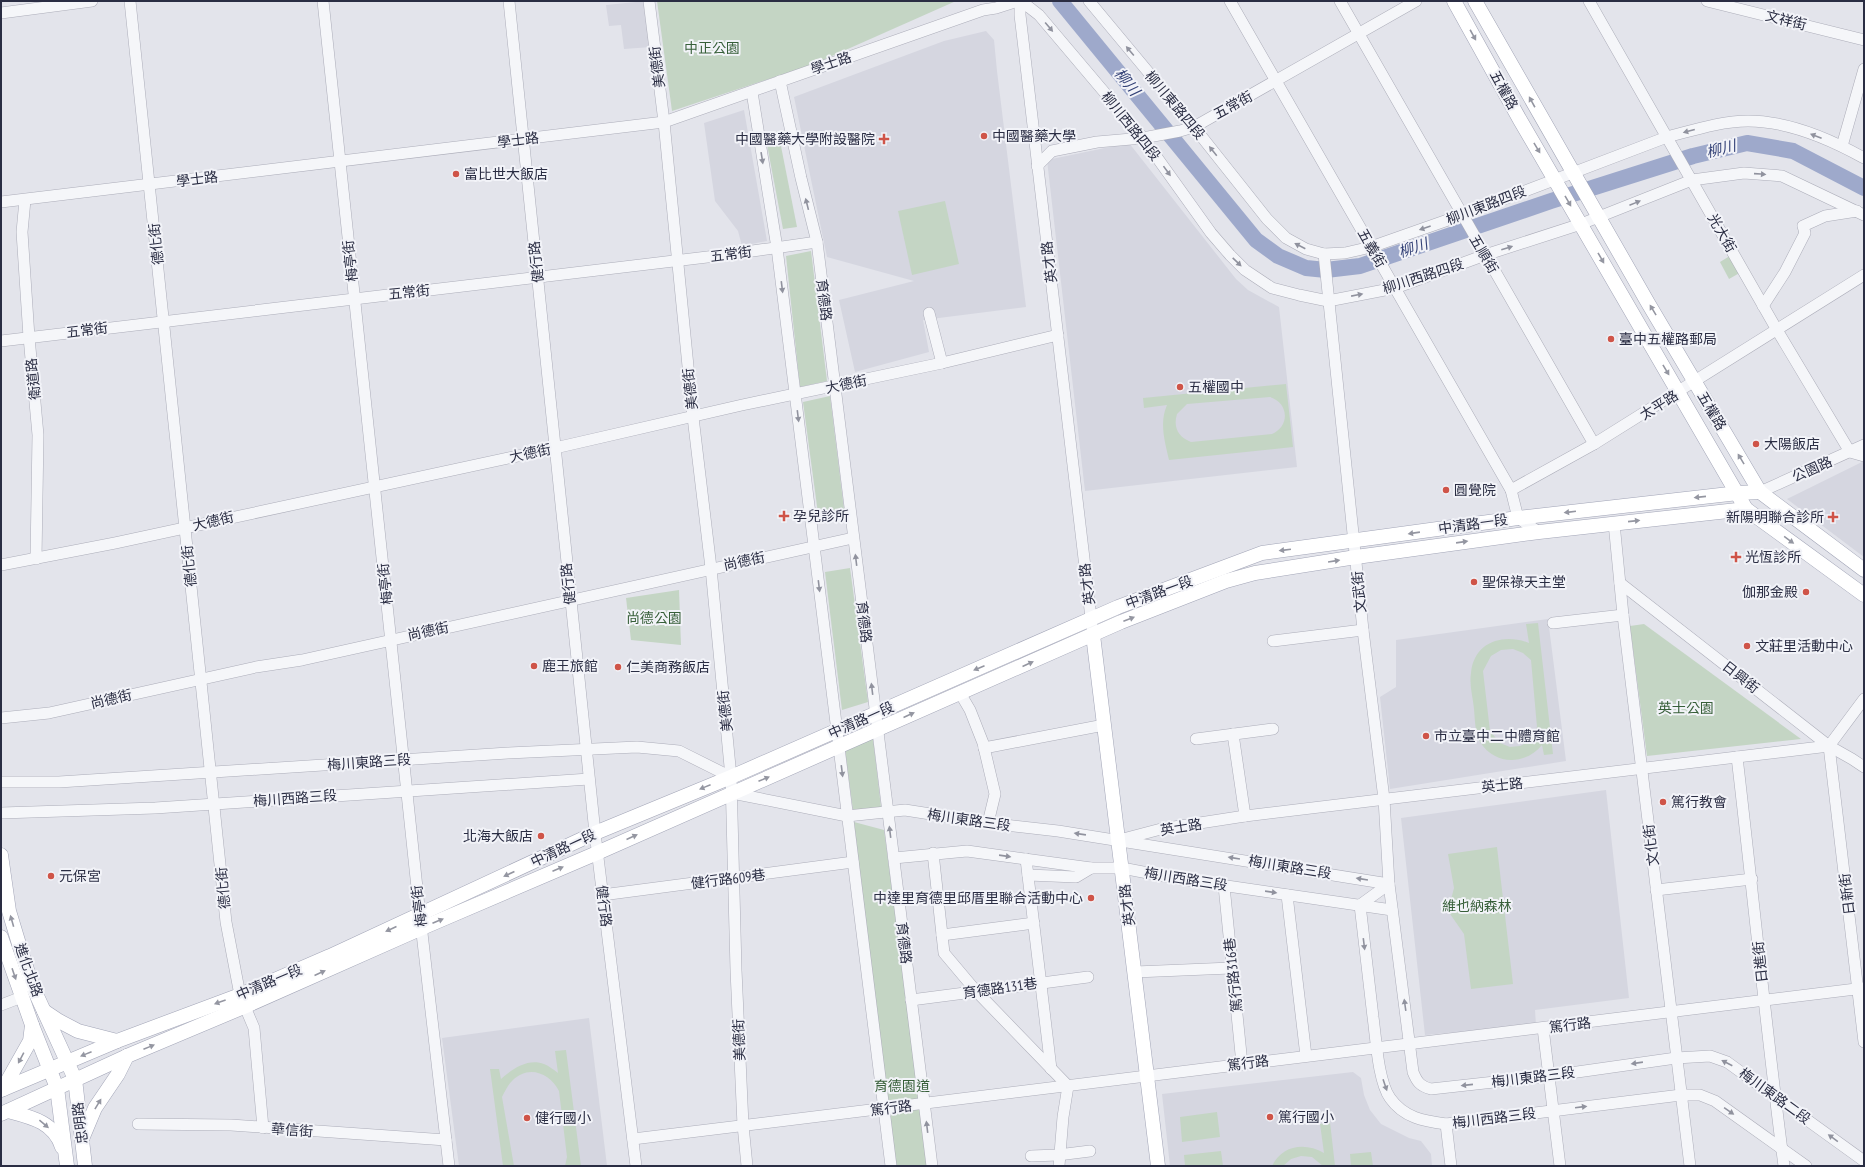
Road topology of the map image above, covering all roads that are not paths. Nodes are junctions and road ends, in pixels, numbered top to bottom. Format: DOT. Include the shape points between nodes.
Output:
graph roads {
  1 [pos="92,1"];
  2 [pos="130,1"];
  3 [pos="323,1"];
  4 [pos="509,1"];
  5 [pos="649,1"];
  6 [pos="1020,1"];
  7 [pos="1089,1"];
  8 [pos="1230,1"];
  9 [pos="1340,1"];
  10 [pos="1416,1"];
  11 [pos="1454,1"];
  12 [pos="1475,1"];
  13 [pos="1589,1"];
  14 [pos="1707,1"];
  15 [pos="1719,2"];
  16 [pos="1,13"];
  17 [pos="1358,33"];
  18 [pos="1864,40"];
  19 [pos="1864,69"];
  20 [pos="780,81"];
  21 [pos="1276,81"];
  22 [pos="752,92"];
  23 [pos="664,122"];
  24 [pos="1194,127"];
  25 [pos="1667,136"];
  26 [pos="1147,137"];
  27 [pos="524,139"];
  28 [pos="1842,146"];
  29 [pos="1864,158"];
  30 [pos="340,162"];
  31 [pos="1037,166"];
  32 [pos="1573,172"];
  33 [pos="1690,176"];
  34 [pos="1555,178"];
  35 [pos="150,185"];
  36 [pos="25,200"];
  37 [pos="1,202"];
  38 [pos="1860,213"];
  39 [pos="1599,217"];
  40 [pos="1464,220"];
  41 [pos="1581,224"];
  42 [pos="817,242"];
  43 [pos="777,248"];
  44 [pos="1373,250"];
  45 [pos="1483,251"];
  46 [pos="1324,254"];
  47 [pos="677,260"];
  48 [pos="1864,275"];
  49 [pos="537,277"];
  50 [pos="1394,286"];
  51 [pos="354,298"];
  52 [pos="1328,301"];
  53 [pos="1764,306"];
  54 [pos="929,313"];
  55 [pos="164,320"];
  56 [pos="1777,330"];
  57 [pos="1058,335"];
  58 [pos="29,337"];
  59 [pos="1,341"];
  60 [pos="942,364"];
  61 [pos="1695,382"];
  62 [pos="835,386"];
  63 [pos="1680,392"];
  64 [pos="795,395"];
  65 [pos="693,417"];
  66 [pos="1594,444"];
  67 [pos="1864,445"];
  68 [pos="555,448"];
  69 [pos="1850,452"];
  70 [pos="1864,456"];
  71 [pos="374,486"];
  72 [pos="1511,490"];
  73 [pos="1760,492"];
  74 [pos="1738,493"];
  75 [pos="1746,509"];
  76 [pos="1518,518"];
  77 [pos="1614,523"];
  78 [pos="185,528"];
  79 [pos="1539,532"];
  80 [pos="853,538"];
  81 [pos="1353,541"];
  82 [pos="814,545"];
  83 [pos="1356,557"];
  84 [pos="36,559"];
  85 [pos="1,565"];
  86 [pos="711,568"];
  87 [pos="1864,570"];
  88 [pos="1620,583"];
  89 [pos="1864,595"];
  90 [pos="570,600"];
  91 [pos="1623,615"];
  92 [pos="1091,619"];
  93 [pos="1553,623"];
  94 [pos="1363,630"];
  95 [pos="1093,634"];
  96 [pos="391,639"];
  97 [pos="1273,641"];
  98 [pos="202,679"];
  99 [pos="960,693"];
  100 [pos="1864,698"];
  101 [pos="876,714"];
  102 [pos="1,718"];
  103 [pos="1104,725"];
  104 [pos="878,729"];
  105 [pos="1273,729"];
  106 [pos="837,731"];
  107 [pos="1234,734"];
  108 [pos="1196,739"];
  109 [pos="839,746"];
  110 [pos="1829,746"];
  111 [pos="984,748"];
  112 [pos="586,749"];
  113 [pos="1737,757"];
  114 [pos="404,759"];
  115 [pos="1642,768"];
  116 [pos="1864,768"];
  117 [pos="211,771"];
  118 [pos="731,777"];
  119 [pos="589,779"];
  120 [pos="1,782"];
  121 [pos="407,790"];
  122 [pos="732,793"];
  123 [pos="1384,799"];
  124 [pos="215,802"];
  125 [pos="888,812"];
  126 [pos="1,813"];
  127 [pos="847,816"];
  128 [pos="1245,816"];
  129 [pos="988,823"];
  130 [pos="595,833"];
  131 [pos="1119,840"];
  132 [pos="597,853"];
  133 [pos="933,853"];
  134 [pos="1,855"];
  135 [pos="894,858"];
  136 [pos="1026,859"];
  137 [pos="853,862"];
  138 [pos="1091,868"];
  139 [pos="1122,868"];
  140 [pos="1028,875"];
  141 [pos="733,879"];
  142 [pos="1752,879"];
  143 [pos="1390,884"];
  144 [pos="1224,886"];
  145 [pos="1656,890"];
  146 [pos="1287,894"];
  147 [pos="602,895"];
  148 [pos="1360,905"];
  149 [pos="1392,910"];
  150 [pos="421,922"];
  151 [pos="1034,923"];
  152 [pos="942,935"];
  153 [pos="1,937"];
  154 [pos="1232,968"];
  155 [pos="1135,972"];
  156 [pos="1088,977"];
  157 [pos="1041,983"];
  158 [pos="1861,989"];
  159 [pos="976,991"];
  160 [pos="22,997"];
  161 [pos="911,1000"];
  162 [pos="1764,1000"];
  163 [pos="243,1001"];
  164 [pos="1,1005"];
  165 [pos="43,1010"];
  166 [pos="1671,1012"];
  167 [pos="32,1025"];
  168 [pos="1543,1028"];
  169 [pos="117,1040"];
  170 [pos="1864,1042"];
  171 [pos="1410,1044"];
  172 [pos="1377,1047"];
  173 [pos="127,1056"];
  174 [pos="1306,1056"];
  175 [pos="1676,1058"];
  176 [pos="67,1061"];
  177 [pos="1242,1064"];
  178 [pos="50,1069"];
  179 [pos="1051,1069"];
  180 [pos="1148,1075"];
  181 [pos="1549,1076"];
  182 [pos="75,1079"];
  183 [pos="1068,1086"];
  184 [pos="57,1088"];
  185 [pos="2,1090"];
  186 [pos="1681,1095"];
  187 [pos="1775,1096"];
  188 [pos="924,1104"];
  189 [pos="884,1109"];
  190 [pos="1553,1110"];
  191 [pos="4,1112"];
  192 [pos="138,1124"];
  193 [pos="1446,1124"];
  194 [pos="743,1125"];
  195 [pos="263,1128"];
  196 [pos="82,1139"];
  197 [pos="633,1139"];
  198 [pos="446,1140"];
  199 [pos="1782,1148"];
  200 [pos="1090,1151"];
  201 [pos="1031,1156"];
  202 [pos="1058,1161"];
  203 [pos="1864,1161"];
  204 [pos="66,1162"];
  205 [pos="85,1166"];
  206 [pos="449,1166"];
  207 [pos="636,1166"];
  208 [pos="747,1166"];
  209 [pos="891,1166"];
  210 [pos="932,1166"];
  211 [pos="1158,1166"];
  212 [pos="1451,1166"];
  213 [pos="1560,1166"];
  214 [pos="1690,1166"];
  215 [pos="1784,1166"];
  216 [pos="1806,1166"];
  1 -- 16 [label="street"];
  2 -- 35 [label="street, 德化街"];
  3 -- 30 [label="street, 梅亭街"];
  4 -- 27 [label="street, 健行路"];
  5 -- 23 [label="street, 美德街"];
  6 -- 20 [label="street, 學士路" via="983,10"];
  6 -- 26 [label="street, 柳川西路四段, one-way" via="1039,15"];
  6 -- 31 [label="street, 英才路"];
  24 -- 7 [label="street, 柳川東路四段, one-way"];
  8 -- 21 [label="street, 五義街"];
  9 -- 17 [label="street, 五順街"];
  10 -- 17 [label="street, 五常街"];
  11 -- 34 [label="main road, 五權路, one-way"];
  32 -- 12 [label="main road, 五權路, one-way"];
  13 -- 25 [label="street, 光大街"];
  14 -- 15 [label="street, 文祥街"];
  15 -- 18 [label="street, 文祥街"];
  17 -- 21 [label="street, 五常街"];
  17 -- 40 [label="street, 五順街"];
  19 -- 28 [label="street"];
  20 -- 22 [label="street, 學士路"];
  42 -- 20 [label="street, 育德路, one-way"];
  21 -- 24 [label="street, 五常街"];
  21 -- 44 [label="street, 五義街"];
  22 -- 23 [label="street, 學士路"];
  22 -- 43 [label="street, one-way"];
  23 -- 27 [label="street, 學士路"];
  23 -- 47 [label="street, 美德街"];
  24 -- 26 [label="street, 五常街"];
  46 -- 24 [label="street, 柳川東路四段, one-way" via="1306,249 1286,238 1267,219"];
  28 -- 25 [label="street, 柳川東路四段, one-way" via="1797,128 1750,121"];
  25 -- 32 [label="street, 柳川東路四段"];
  25 -- 33 [label="street, 光大街"];
  26 -- 31 [label="street, 五常街" via="1097,142 1052,152"];
  26 -- 52 [label="street, 柳川西路四段, one-way" via="1211,233 1245,270 1272,288"];
  27 -- 30 [label="street, 學士路"];
  27 -- 49 [label="street, 健行路"];
  28 -- 29 [label="street, 柳川東路四段"];
  30 -- 35 [label="street, 學士路"];
  30 -- 51 [label="street, 梅亭街"];
  31 -- 57 [label="street, 英才路"];
  32 -- 34 [label="street, 柳川東路四段"];
  32 -- 39 [label="main road, 五權路"];
  33 -- 38 [label="street, 柳川西路四段, one-way" via="1744,173 1782,176"];
  39 -- 33 [label="street, 柳川西路四段, one-way"];
  33 -- 53 [label="street, 光大街"];
  34 -- 40 [label="street, 柳川東路四段"];
  34 -- 41 [label="main road, 五權路, one-way"];
  35 -- 36 [label="street, 學士路"];
  35 -- 55 [label="street, 德化街"];
  36 -- 37 [label="street, 學士路"];
  36 -- 58 [label="street, 衛道路" via="22,232"];
  38 -- 53 [label="street" via="1825,216 1803,226 1805,233"];
  39 -- 41 [label="street, 柳川西路四段"];
  61 -- 39 [label="main road, 五權路, one-way"];
  40 -- 44 [label="street, 柳川東路四段, one-way"];
  40 -- 45 [label="street, 五順街"];
  45 -- 41 [label="street, 柳川西路四段, one-way"];
  41 -- 63 [label="main road, 五權路, one-way"];
  42 -- 43 [label="street, 五常街"];
  42 -- 62 [label="street, 育德路"];
  43 -- 47 [label="street, 五常街"];
  43 -- 64 [label="street, one-way"];
  44 -- 46 [label="street, 柳川東路四段"];
  44 -- 50 [label="street, 五義街"];
  45 -- 50 [label="street, 柳川西路四段"];
  45 -- 66 [label="street, 五順街"];
  46 -- 52 [label="street, 文武街"];
  47 -- 49 [label="street, 五常街"];
  47 -- 65 [label="street, 美德街"];
  48 -- 56 [label="street, 太平路"];
  49 -- 51 [label="street, 五常街"];
  49 -- 68 [label="street, 健行路"];
  52 -- 50 [label="street, 柳川西路四段, one-way"];
  50 -- 72 [label="street, 五義街"];
  51 -- 55 [label="street, 五常街"];
  51 -- 71 [label="street, 梅亭街"];
  52 -- 81 [label="street, 文武街"];
  53 -- 56 [label="street, 光大街"];
  54 -- 60 [label="street"];
  55 -- 58 [label="street, 五常街"];
  55 -- 78 [label="street, 德化街"];
  56 -- 61 [label="street, 太平路"];
  56 -- 69 [label="street, 光大街"];
  57 -- 60 [label="street, 大德街"];
  57 -- 92 [label="street, 英才路"];
  58 -- 59 [label="street, 五常街"];
  58 -- 84 [label="street, 衛道路" via="38,435"];
  60 -- 62 [label="street, 大德街"];
  61 -- 63 [label="street, 太平路"];
  73 -- 61 [label="main road, 五權路, one-way"];
  62 -- 64 [label="street, 大德街"];
  62 -- 80 [label="street, 育德路"];
  63 -- 66 [label="street, 太平路"];
  63 -- 74 [label="main road, 五權路"];
  64 -- 65 [label="street, 大德街"];
  64 -- 82 [label="street, one-way"];
  65 -- 68 [label="street, 大德街"];
  65 -- 86 [label="street, 美德街"];
  66 -- 72 [label="street, 太平路"];
  67 -- 69 [label="street, 公園路"];
  68 -- 71 [label="street, 大德街"];
  68 -- 90 [label="street, 健行路"];
  69 -- 70 [label="street"];
  69 -- 73 [label="street, 公園路"];
  71 -- 78 [label="street, 大德街"];
  71 -- 96 [label="street, 梅亭街"];
  72 -- 76 [label="street, 五義街"];
  73 -- 74 [label="main road, 中清路一段"];
  73 -- 75 [label="main road"];
  73 -- 87 [label="main road, 五權路"];
  74 -- 75 [label="main road, 五權路"];
  74 -- 76 [label="main road, 中清路一段, one-way"];
  77 -- 75 [label="main road, 中清路一段, one-way"];
  75 -- 89 [label="main road, one-way"];
  76 -- 79 [label="street"];
  76 -- 81 [label="main road, 中清路一段, one-way"];
  77 -- 79 [label="main road, 中清路一段"];
  77 -- 88 [label="street, 文化街"];
  78 -- 84 [label="street, 大德街"];
  78 -- 98 [label="street, 德化街"];
  83 -- 79 [label="main road, 中清路一段, one-way"];
  80 -- 82 [label="street, 尚德街"];
  101 -- 80 [label="street, 育德路, one-way"];
  81 -- 83 [label="street, 文武街"];
  81 -- 92 [label="main road, 中清路一段, one-way" via="1262,553"];
  82 -- 86 [label="street, 尚德街"];
  82 -- 106 [label="street, one-way"];
  83 -- 94 [label="street, 文武街"];
  95 -- 83 [label="main road, 中清路一段, one-way" via="1226,581 1256,573"];
  84 -- 85 [label="street, 大德街"];
  86 -- 90 [label="street, 尚德街"];
  86 -- 118 [label="street, 美德街"];
  88 -- 91 [label="street, 文化街"];
  88 -- 110 [label="street, 日興街"];
  90 -- 96 [label="street, 尚德街"];
  90 -- 112 [label="street, 健行路"];
  91 -- 93 [label="street"];
  91 -- 115 [label="street, 文化街"];
  92 -- 95 [label="street, 英才路"];
  92 -- 101 [label="main road, 中清路一段, one-way"];
  94 -- 97 [label="street"];
  94 -- 123 [label="street, 文武街"];
  99 -- 95 [label="main road, 中清路一段, one-way"];
  95 -- 103 [label="main road, 英才路"];
  96 -- 98 [label="street, 尚德街" via="302,660"];
  96 -- 114 [label="street, 梅亭街"];
  98 -- 102 [label="street, 尚德街" via="49,713"];
  98 -- 117 [label="street, 德化街"];
  104 -- 99 [label="main road, 中清路一段, one-way"];
  99 -- 111 [label="street" via="970,710"];
  100 -- 110 [label="street"];
  101 -- 104 [label="street, 育德路"];
  101 -- 106 [label="main road, 中清路一段"];
  103 -- 111 [label="street"];
  103 -- 131 [label="main road, 英才路"];
  104 -- 109 [label="main road, 中清路一段"];
  104 -- 125 [label="street, 育德路"];
  105 -- 107 [label="street"];
  106 -- 109 [label="street"];
  106 -- 118 [label="main road, 中清路一段"];
  107 -- 108 [label="street"];
  107 -- 128 [label="street"];
  122 -- 109 [label="main road, 中清路一段, one-way"];
  109 -- 127 [label="street, one-way"];
  110 -- 113 [label="street, 英士路"];
  110 -- 116 [label="street, 日興街" via="1852,758"];
  110 -- 158 [label="street, 日新街"];
  111 -- 129 [label="street" via="995,794"];
  112 -- 114 [label="street, 梅川東路三段"];
  112 -- 118 [label="street, 梅川東路三段" via="637,747 679,751"];
  112 -- 119 [label="street, 健行路"];
  113 -- 115 [label="street, 英士路"];
  113 -- 142 [label="street, 日進街"];
  114 -- 117 [label="street, 梅川東路三段"];
  114 -- 121 [label="street, 梅亭街"];
  115 -- 123 [label="street, 英士路"];
  115 -- 145 [label="street, 文化街"];
  117 -- 120 [label="street, 梅川東路三段" via="58,782"];
  117 -- 124 [label="street, 德化街"];
  118 -- 122 [label="street, 美德街"];
  118 -- 130 [label="main road, 中清路一段, one-way"];
  119 -- 121 [label="street, 梅川西路三段"];
  119 -- 130 [label="street, 健行路"];
  121 -- 124 [label="street, 梅川西路三段"];
  121 -- 150 [label="street, 梅亭街"];
  122 -- 127 [label="street, 梅川東路三段"];
  132 -- 122 [label="main road, 中清路一段, one-way"];
  122 -- 141 [label="street, 美德街"];
  123 -- 128 [label="street, 英士路"];
  123 -- 143 [label="street, 文武街"];
  124 -- 126 [label="street, 梅川西路三段" via="155,808"];
  124 -- 163 [label="street, 德化街" via="226,922"];
  125 -- 127 [label="street, 梅川東路三段"];
  125 -- 129 [label="street, 梅川東路三段" via="905,810"];
  135 -- 125 [label="street, 育德路, one-way"];
  127 -- 137 [label="street"];
  128 -- 131 [label="street, 英士路" via="1161,829"];
  131 -- 129 [label="street, 梅川東路三段, one-way"];
  130 -- 132 [label="street, 健行路"];
  130 -- 150 [label="main road, 中清路一段, one-way"];
  131 -- 139 [label="main road, 英才路"];
  143 -- 131 [label="street, 梅川東路三段, one-way"];
  132 -- 147 [label="street, 健行路"];
  150 -- 132 [label="main road, 中清路一段, one-way"];
  133 -- 135 [label="street, 梅川西路三段"];
  133 -- 136 [label="street, 梅川西路三段, one-way" via="967,850"];
  133 -- 152 [label="street"];
  165 -- 134 [label="main road, 進化北路, one-way" via="9,911"];
  135 -- 161 [label="street, 育德路"];
  136 -- 138 [label="street, 梅川西路三段"];
  136 -- 140 [label="street"];
  137 -- 141 [label="street, 健行路609巷"];
  137 -- 189 [label="street"];
  138 -- 139 [label="street, 梅川西路三段"];
  138 -- 140 [label="street" via="1076,876"];
  139 -- 144 [label="street, 梅川西路三段"];
  139 -- 155 [label="main road, 英才路"];
  140 -- 151 [label="street"];
  141 -- 147 [label="street, 健行路609巷"];
  141 -- 194 [label="street, 美德街"];
  142 -- 145 [label="street"];
  142 -- 162 [label="street, 日進街"];
  143 -- 148 [label="street"];
  143 -- 149 [label="street, 梅川東路三段"];
  144 -- 146 [label="street, 梅川西路三段, one-way"];
  144 -- 154 [label="street, 篤行路316巷"];
  145 -- 166 [label="street, 文化街"];
  146 -- 148 [label="street, 梅川西路三段"];
  146 -- 174 [label="street"];
  147 -- 197 [label="street, 健行路"];
  148 -- 149 [label="street, 梅川西路三段"];
  148 -- 172 [label="street, 梅川西路三段, one-way"];
  171 -- 149 [label="street, 梅川東路三段, one-way"];
  150 -- 163 [label="main road, 中清路一段"];
  150 -- 198 [label="street, 梅亭街"];
  151 -- 152 [label="street"];
  151 -- 157 [label="street"];
  152 -- 159 [label="street" via="944,953"];
  153 -- 160 [label="main road, 進化北路, one-way"];
  154 -- 155 [label="street"];
  154 -- 177 [label="street, 篤行路316巷"];
  155 -- 180 [label="main road, 英才路"];
  156 -- 157 [label="street, 育德路131巷"];
  157 -- 159 [label="street, 育德路131巷"];
  157 -- 179 [label="street"];
  158 -- 162 [label="street, 篤行路"];
  158 -- 170 [label="street, 日新街"];
  159 -- 161 [label="street, 育德路131巷"];
  159 -- 179 [label="street"];
  160 -- 164 [label="street"];
  160 -- 167 [label="main road, 進化北路"];
  161 -- 188 [label="street, 育德路"];
  162 -- 166 [label="street, 篤行路"];
  162 -- 187 [label="street, 日進街"];
  163 -- 169 [label="main road, 中清路一段, one-way"];
  173 -- 163 [label="main road, 中清路一段, one-way"];
  163 -- 195 [label="street, 德化街" via="254,1028"];
  165 -- 169 [label="main road" via="78,1031"];
  165 -- 176 [label="main road, 進化北路"];
  166 -- 168 [label="street, 篤行路"];
  166 -- 175 [label="street, 文化街"];
  167 -- 178 [label="main road, 進化北路"];
  167 -- 185 [label="main road, one-way" via="30,1041"];
  168 -- 171 [label="street, 篤行路"];
  168 -- 181 [label="street"];
  169 -- 176 [label="main road, 中清路一段, one-way"];
  171 -- 172 [label="street, 篤行路"];
  181 -- 171 [label="street, 梅川東路三段, one-way" via="1431,1089 1422,1087 1413,1072"];
  172 -- 174 [label="street, 篤行路"];
  172 -- 193 [label="street, 梅川西路三段, one-way" via="1383,1084 1389,1098 1417,1120"];
  173 -- 182 [label="main road, 中清路一段"];
  196 -- 173 [label="main road, one-way" via="95,1108"];
  174 -- 177 [label="street, 篤行路"];
  175 -- 181 [label="street, 梅川東路三段, one-way"];
  175 -- 186 [label="street, 文化街"];
  187 -- 175 [label="street, 梅川東路二段, one-way" via="1727,1062 1710,1056"];
  176 -- 178 [label="main road, 中清路一段"];
  176 -- 182 [label="main road, 進化北路"];
  177 -- 180 [label="street, 篤行路"];
  178 -- 184 [label="main road, 進化北路"];
  178 -- 185 [label="main road, 中清路一段"];
  179 -- 183 [label="street"];
  180 -- 183 [label="street, 篤行路"];
  180 -- 211 [label="main road, 英才路"];
  181 -- 190 [label="street"];
  182 -- 184 [label="main road, 中清路一段"];
  182 -- 196 [label="main road, 忠明路"];
  183 -- 188 [label="street, 篤行路"];
  183 -- 202 [label="street"];
  184 -- 191 [label="main road, 中清路一段"];
  184 -- 204 [label="main road, 忠明路"];
  190 -- 186 [label="street, 梅川西路三段, one-way"];
  186 -- 199 [label="street, 梅川西路三段, one-way" via="1700,1095 1715,1101"];
  186 -- 214 [label="street, 文化街"];
  187 -- 199 [label="street, 日進街"];
  203 -- 187 [label="street, 梅川東路二段, one-way"];
  188 -- 189 [label="street, 篤行路"];
  210 -- 188 [label="street, 育德路, one-way"];
  189 -- 194 [label="street, 篤行路"];
  189 -- 209 [label="street"];
  190 -- 193 [label="street, 梅川西路三段"];
  190 -- 213 [label="street"];
  191 -- 204 [label="main road, one-way" via="38,1119 59,1136"];
  192 -- 195 [label="street, 華信街"];
  193 -- 212 [label="street"];
  194 -- 197 [label="street, 篤行路"];
  194 -- 208 [label="street, 美德街"];
  195 -- 198 [label="street, 華信街"];
  196 -- 205 [label="main road, 忠明路"];
  197 -- 207 [label="street, 健行路"];
  198 -- 206 [label="street, 梅亭街"];
  199 -- 215 [label="street, 日進街"];
  199 -- 216 [label="street, 梅川西路三段"];
  200 -- 202 [label="street"];
  201 -- 202 [label="street"];
}
